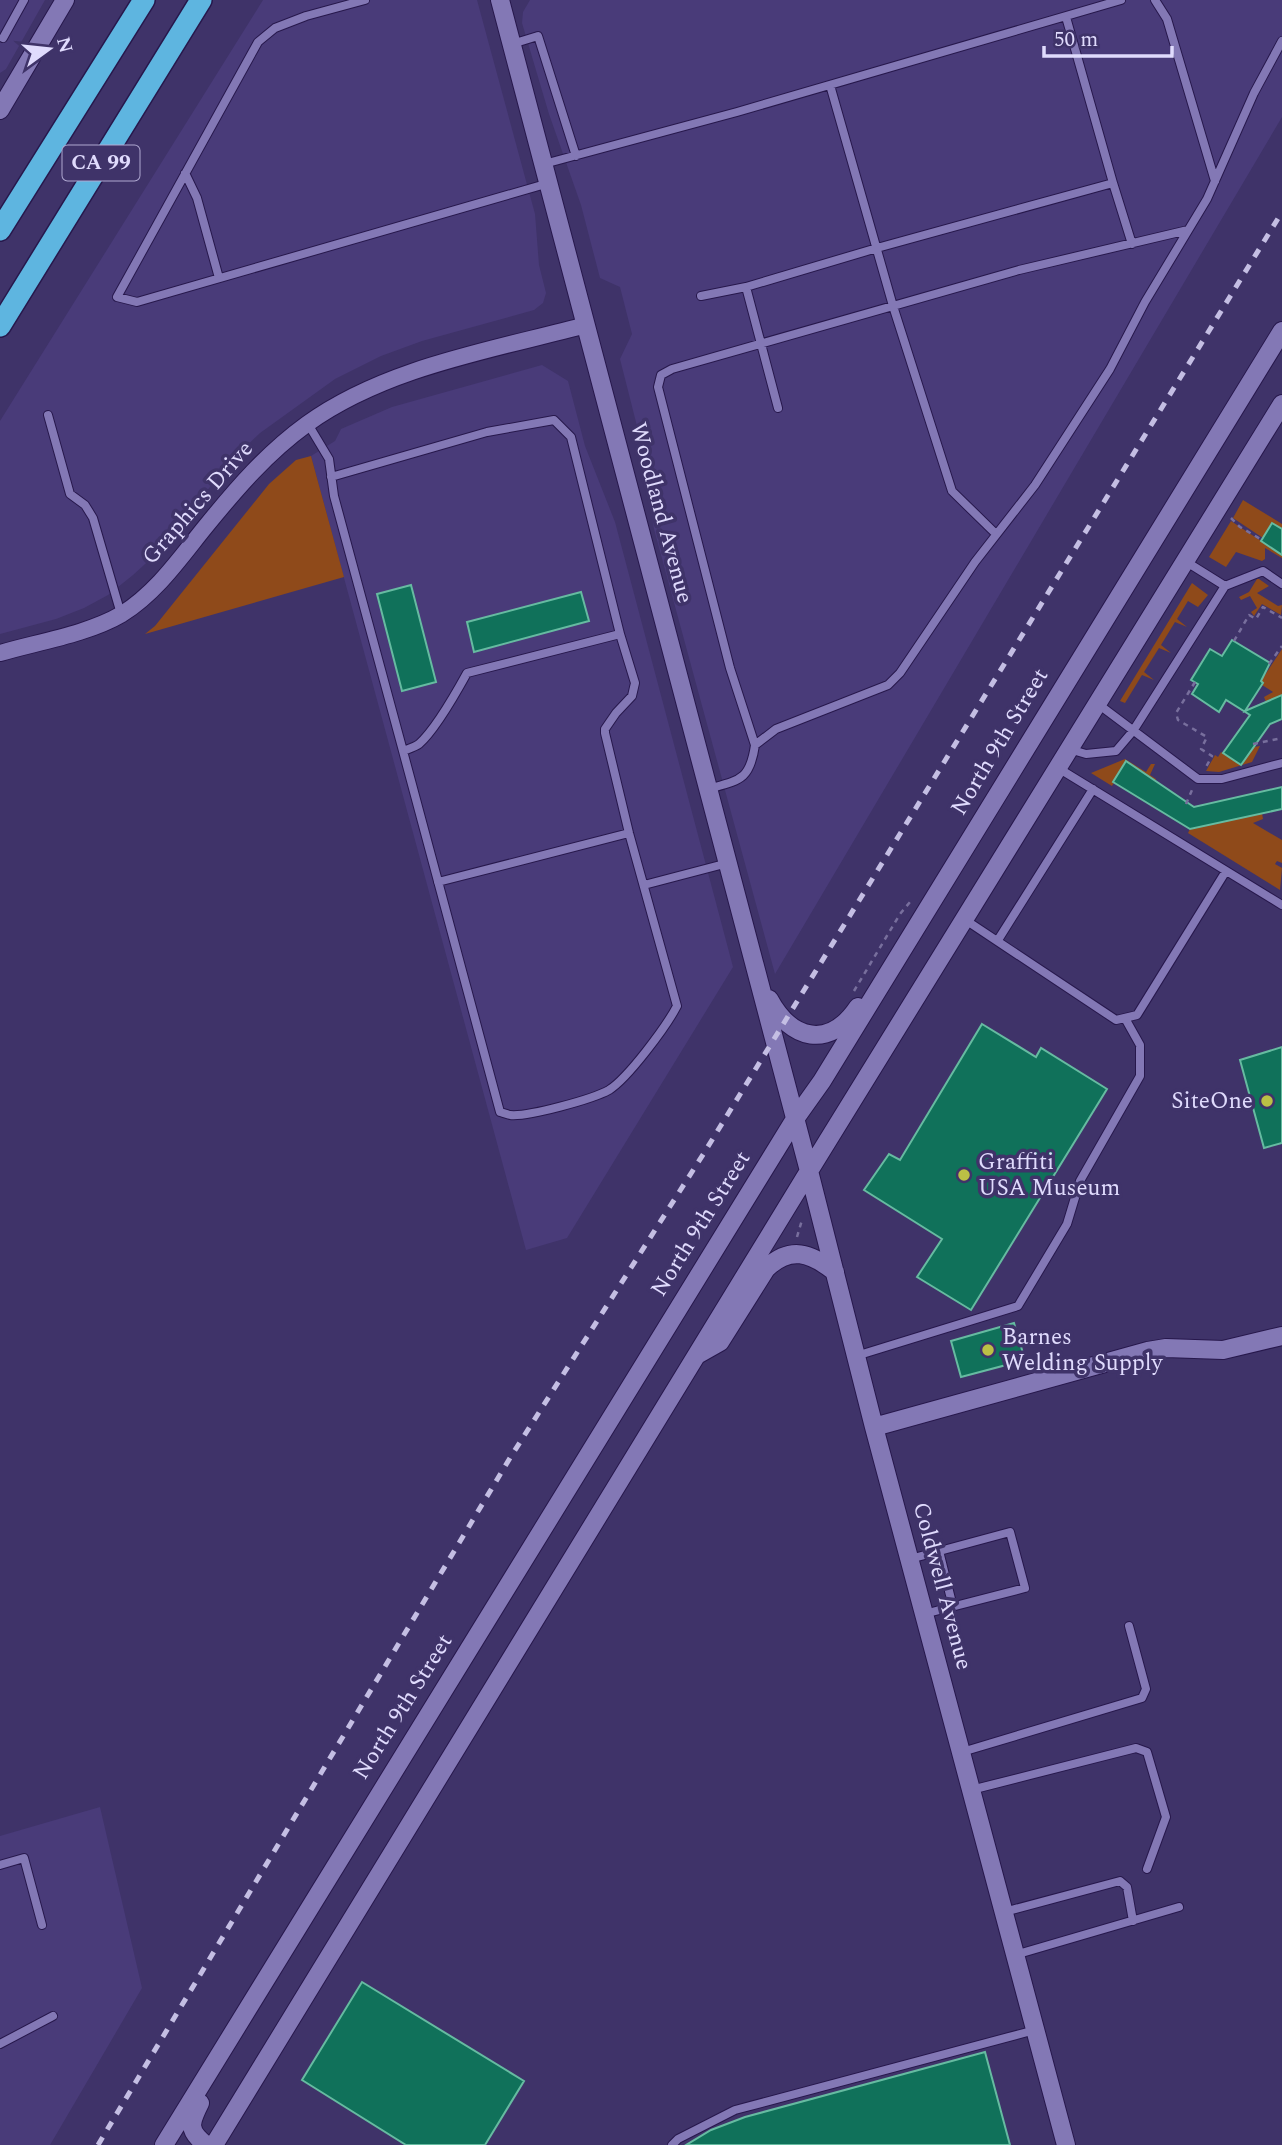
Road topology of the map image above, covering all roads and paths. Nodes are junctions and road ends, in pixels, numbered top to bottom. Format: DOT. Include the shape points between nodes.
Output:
graph roads {
  1 [pos="24,0"];
  2 [pos="65,0"];
  3 [pos="144,0"];
  4 [pos="201,0"];
  5 [pos="365,0"];
  6 [pos="500,0"];
  7 [pos="1121,0"];
  8 [pos="1155,0"];
  9 [pos="1066,17"];
  10 [pos="2,38"];
  11 [pos="1282,41"];
  12 [pos="512,44"];
  13 [pos="830,85"];
  14 [pos="0,110"];
  15 [pos="576,156"];
  16 [pos="544,164"];
  17 [pos="185,173"];
  18 [pos="1215,181"];
  19 [pos="549,183"];
  20 [pos="1113,183"];
  21 [pos="0,230"];
  22 [pos="1188,230"];
  23 [pos="1132,244"];
  24 [pos="877,248"];
  25 [pos="219,278"];
  26 [pos="746,287"];
  27 [pos="701,296"];
  28 [pos="893,306"];
  29 [pos="586,325"];
  30 [pos="0,326"];
  31 [pos="1282,331"];
  32 [pos="761,343"];
  33 [pos="1282,404"];
  34 [pos="778,408"];
  35 [pos="48,415"];
  36 [pos="308,424"];
  37 [pos="331,477"];
  38 [pos="1231,518"];
  39 [pos="996,534"];
  40 [pos="1262,540"];
  41 [pos="1185,561"];
  42 [pos="1282,584"];
  43 [pos="1225,586"];
  44 [pos="121,614"];
  45 [pos="1282,618"];
  46 [pos="620,634"];
  47 [pos="1234,641"];
  48 [pos="1282,646"];
  49 [pos="0,653"];
  50 [pos="1269,664"];
  51 [pos="1195,682"];
  52 [pos="1098,704"];
  53 [pos="1133,731"];
  54 [pos="1282,738"];
  55 [pos="1253,744"];
  56 [pos="755,745"];
  57 [pos="1069,749"];
  58 [pos="403,751"];
  59 [pos="1282,763"];
  60 [pos="1058,768"];
  61 [pos="1204,769"];
  62 [pos="1194,786"];
  63 [pos="708,789"];
  64 [pos="1093,789"];
  65 [pos="1186,804"];
  66 [pos="629,833"];
  67 [pos="728,863"];
  68 [pos="1226,871"];
  69 [pos="438,882"];
  70 [pos="644,885"];
  71 [pos="1282,905"];
  72 [pos="964,919"];
  73 [pos="998,940"];
  74 [pos="907,942"];
  75 [pos="759,982"];
  76 [pos="1126,1020"];
  77 [pos="773,1040"];
  78 [pos="795,1119"];
  79 [pos="809,1171"];
  80 [pos="802,1220"];
  81 [pos="797,1239"];
  82 [pos="835,1272"];
  83 [pos="1282,1336"];
  84 [pos="697,1355"];
  85 [pos="856,1356"];
  86 [pos="874,1427"];
  87 [pos="939,1551"];
  88 [pos="910,1559"];
  89 [pos="953,1606"];
  90 [pos="924,1614"];
  91 [pos="1129,1626"];
  92 [pos="961,1752"];
  93 [pos="971,1790"];
  94 [pos="0,1865"];
  95 [pos="1147,1869"];
  96 [pos="1179,1907"];
  97 [pos="1004,1912"];
  98 [pos="1133,1921"];
  99 [pos="42,1925"];
  100 [pos="283,1950"];
  101 [pos="1015,1955"];
  102 [pos="53,2016"];
  103 [pos="1035,2030"];
  104 [pos="0,2044"];
  105 [pos="164,2145"];
  106 [pos="206,2145"];
  107 [pos="214,2145"];
  108 [pos="672,2145"];
  109 [pos="1066,2145"];
  1 -- 10 [label="lane"];
  2 -- 14 [label="street"];
  3 -- 21 [label="highway, CA 99"];
  4 -- 30 [label="highway, CA 99"];
  5 -- 17 [label="lane" via="275,28 258,42"];
  6 -- 12 [label="street, Woodland Avenue"];
  7 -- 9 [label="lane"];
  8 -- 18 [label="lane" via="1167,19"];
  9 -- 13 [label="lane"];
  9 -- 20 [label="lane"];
  11 -- 18 [label="lane"];
  12 -- 15 [label="lane" via="538,36"];
  12 -- 16 [label="street, Woodland Avenue"];
  13 -- 15 [label="lane"];
  13 -- 24 [label="lane"];
  15 -- 16 [label="lane"];
  16 -- 19 [label="street, Woodland Avenue"];
  17 -- 25 [label="lane" via="197,198"];
  17 -- 25 [label="lane" via="117,297 137,302"];
  18 -- 22 [label="lane"];
  19 -- 25 [label="lane"];
  19 -- 29 [label="street, Woodland Avenue"];
  20 -- 23 [label="lane"];
  20 -- 24 [label="lane"];
  22 -- 23 [label="lane"];
  22 -- 39 [label="lane" via="1110,369 1035,485"];
  23 -- 28 [label="lane"];
  24 -- 26 [label="lane"];
  24 -- 28 [label="lane"];
  26 -- 27 [label="lane"];
  26 -- 32 [label="lane"];
  28 -- 32 [label="lane"];
  28 -- 39 [label="lane" via="952,491"];
  29 -- 36 [label="street, Graphics Drive" via="377,384"];
  29 -- 63 [label="street, Woodland Avenue"];
  31 -- 74 [label="street, North 9th Street"];
  32 -- 34 [label="lane"];
  32 -- 56 [label="lane" via="672,369 661,375 658,387 730,668"];
  33 -- 41 [label="street"];
  35 -- 44 [label="lane" via="70,494 93,517"];
  36 -- 37 [label="lane" via="328,459"];
  36 -- 44 [label="street, Graphics Drive" via="244,480 166,576"];
  37 -- 46 [label="lane" via="487,432 554,420 571,437"];
  37 -- 58 [label="lane"];
  38 -- 40 [label="path"];
  39 -- 56 [label="lane" via="888,685 776,729"];
  41 -- 43 [label="lane"];
  41 -- 52 [label="street"];
  42 -- 43 [label="lane" via="1263,571"];
  43 -- 53 [label="lane"];
  44 -- 49 [label="street, Graphics Drive"];
  45 -- 47 [label="path" via="1263,607 1256,619 1249,615"];
  46 -- 58 [label="lane" via="467,673 418,744"];
  46 -- 66 [label="lane" via="635,683 632,696 605,733"];
  48 -- 50 [label="path"];
  51 -- 61 [label="path" via="1175,713 1178,720 1208,737 1201,749 1212,756"];
  52 -- 53 [label="lane"];
  52 -- 57 [label="street"];
  53 -- 57 [label="lane" via="1116,751 1086,754"];
  53 -- 59 [label="lane" via="1198,779 1222,779"];
  54 -- 55 [label="path"];
  56 -- 63 [label="lane" via="752,767 737,781"];
  57 -- 60 [label="street"];
  58 -- 69 [label="lane"];
  60 -- 64 [label="lane"];
  60 -- 72 [label="street"];
  62 -- 65 [label="path"];
  63 -- 67 [label="street, Woodland Avenue"];
  64 -- 68 [label="lane"];
  64 -- 73 [label="lane"];
  66 -- 69 [label="lane"];
  66 -- 70 [label="lane"];
  67 -- 70 [label="lane"];
  67 -- 75 [label="street, Woodland Avenue"];
  68 -- 71 [label="lane"];
  68 -- 76 [label="lane" via="1137,1015"];
  69 -- 70 [label="lane" via="500,1112 510,1115 550,1110 609,1089 670,1019 677,1006"];
  72 -- 73 [label="lane"];
  72 -- 79 [label="street"];
  73 -- 76 [label="lane" via="1116,1020"];
  74 -- 75 [label="street" via="898,944 854,1013 824,1035 806,1035 784,1022"];
  74 -- 78 [label="street, North 9th Street"];
  75 -- 77 [label="street, Woodland Avenue"];
  76 -- 85 [label="lane" via="1140,1045 1140,1076 1080,1181 1068,1224 1018,1307"];
  77 -- 78 [label="street, Coldwell Avenue"];
  78 -- 79 [label="street, Coldwell Avenue"];
  78 -- 100 [label="street, North 9th Street"];
  79 -- 82 [label="street, Coldwell Avenue"];
  79 -- 84 [label="street"];
  80 -- 81 [label="path"];
  82 -- 84 [label="street" via="808,1255 776,1259 720,1342"];
  82 -- 85 [label="street, Coldwell Avenue"];
  83 -- 86 [label="street" via="1223,1350 1148,1351"];
  84 -- 107 [label="street"];
  85 -- 86 [label="street, Coldwell Avenue"];
  86 -- 88 [label="street, Coldwell Avenue"];
  87 -- 88 [label="lane"];
  87 -- 89 [label="lane"];
  87 -- 89 [label="lane" via="1010,1532 1025,1588"];
  88 -- 90 [label="street, Coldwell Avenue"];
  89 -- 90 [label="lane"];
  90 -- 92 [label="street, Coldwell Avenue"];
  91 -- 92 [label="lane" via="1146,1689 1142,1699"];
  92 -- 93 [label="street, Coldwell Avenue"];
  93 -- 95 [label="lane" via="1136,1748 1147,1752 1166,1817"];
  93 -- 97 [label="street, Coldwell Avenue"];
  94 -- 99 [label="lane" via="24,1858"];
  96 -- 98 [label="lane"];
  97 -- 98 [label="lane" via="1120,1881 1127,1887"];
  97 -- 101 [label="street, Coldwell Avenue"];
  98 -- 101 [label="lane"];
  100 -- 105 [label="street, North 9th Street"];
  100 -- 106 [label="street" via="273,1981 193,2118 195,2136"];
  101 -- 103 [label="street, Coldwell Avenue"];
  102 -- 104 [label="lane"];
  103 -- 108 [label="lane" via="735,2110"];
  103 -- 109 [label="street, Coldwell Avenue"];
}
